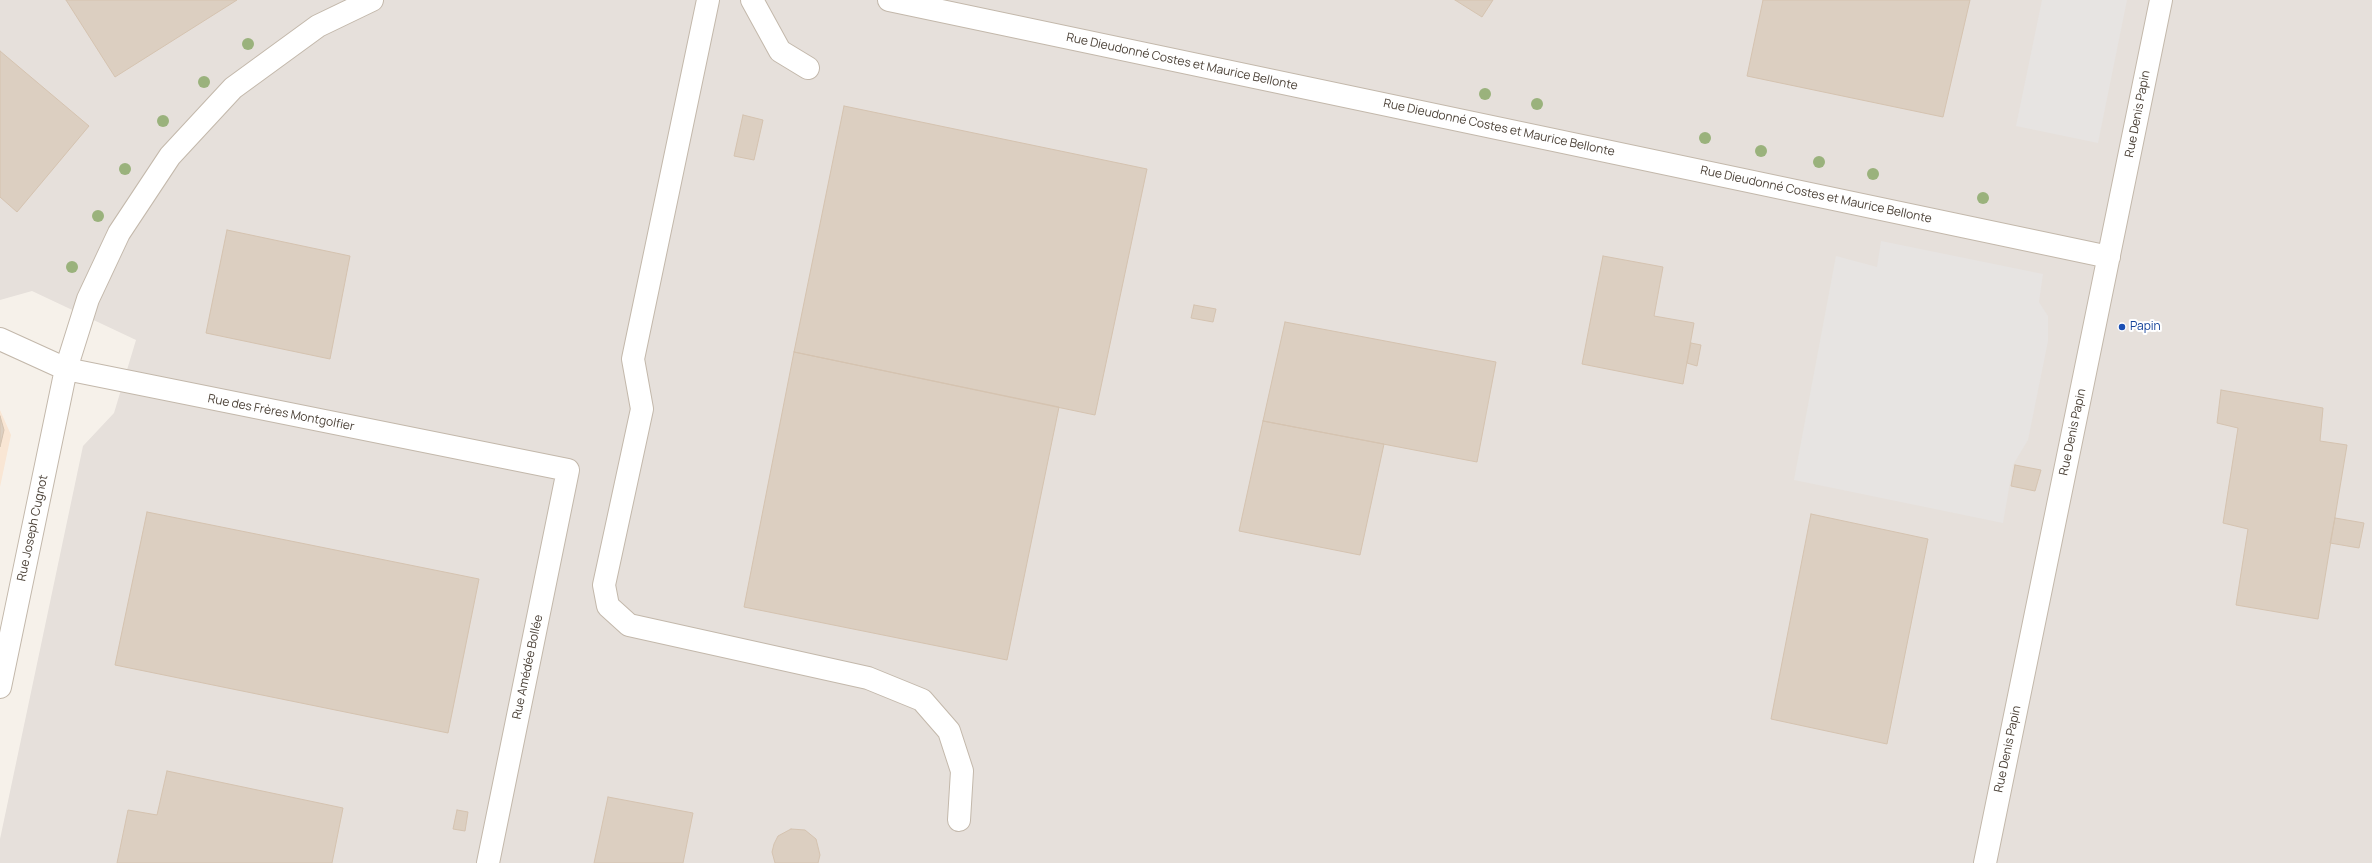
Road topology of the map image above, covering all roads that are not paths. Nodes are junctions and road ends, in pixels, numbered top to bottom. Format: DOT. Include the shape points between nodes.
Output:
graph roads {
  1 [pos="372,0"];
  2 [pos="708,0"];
  3 [pos="752,0"];
  4 [pos="889,0"];
  5 [pos="2161,0"];
  6 [pos="808,68"];
  7 [pos="2109,257"];
  8 [pos="0,339"];
  9 [pos="66,369"];
  10 [pos="568,470"];
  11 [pos="0,687"];
  12 [pos="959,820"];
  13 [pos="488,863"];
  14 [pos="1985,863"];
  1 -- 9 [label="street" via="318,26 233,88 170,156 119,233 88,299"];
  2 -- 12 [label="street" via="633,359 642,409 604,586 608,606 629,625 868,678 922,700 949,731 962,771"];
  3 -- 6 [label="street" via="780,51"];
  4 -- 7 [label="street, Rue Dieudonné Costes et Maurice Bellonte"];
  5 -- 7 [label="street, Rue Denis Papin"];
  7 -- 14 [label="street, Rue Denis Papin"];
  8 -- 9 [label="street, Rue des Frères Montgolfier"];
  9 -- 10 [label="street, Rue des Frères Montgolfier"];
  9 -- 11 [label="street, Rue Joseph Cugnot"];
  10 -- 13 [label="street, Rue Amédée Bollée"];
}
